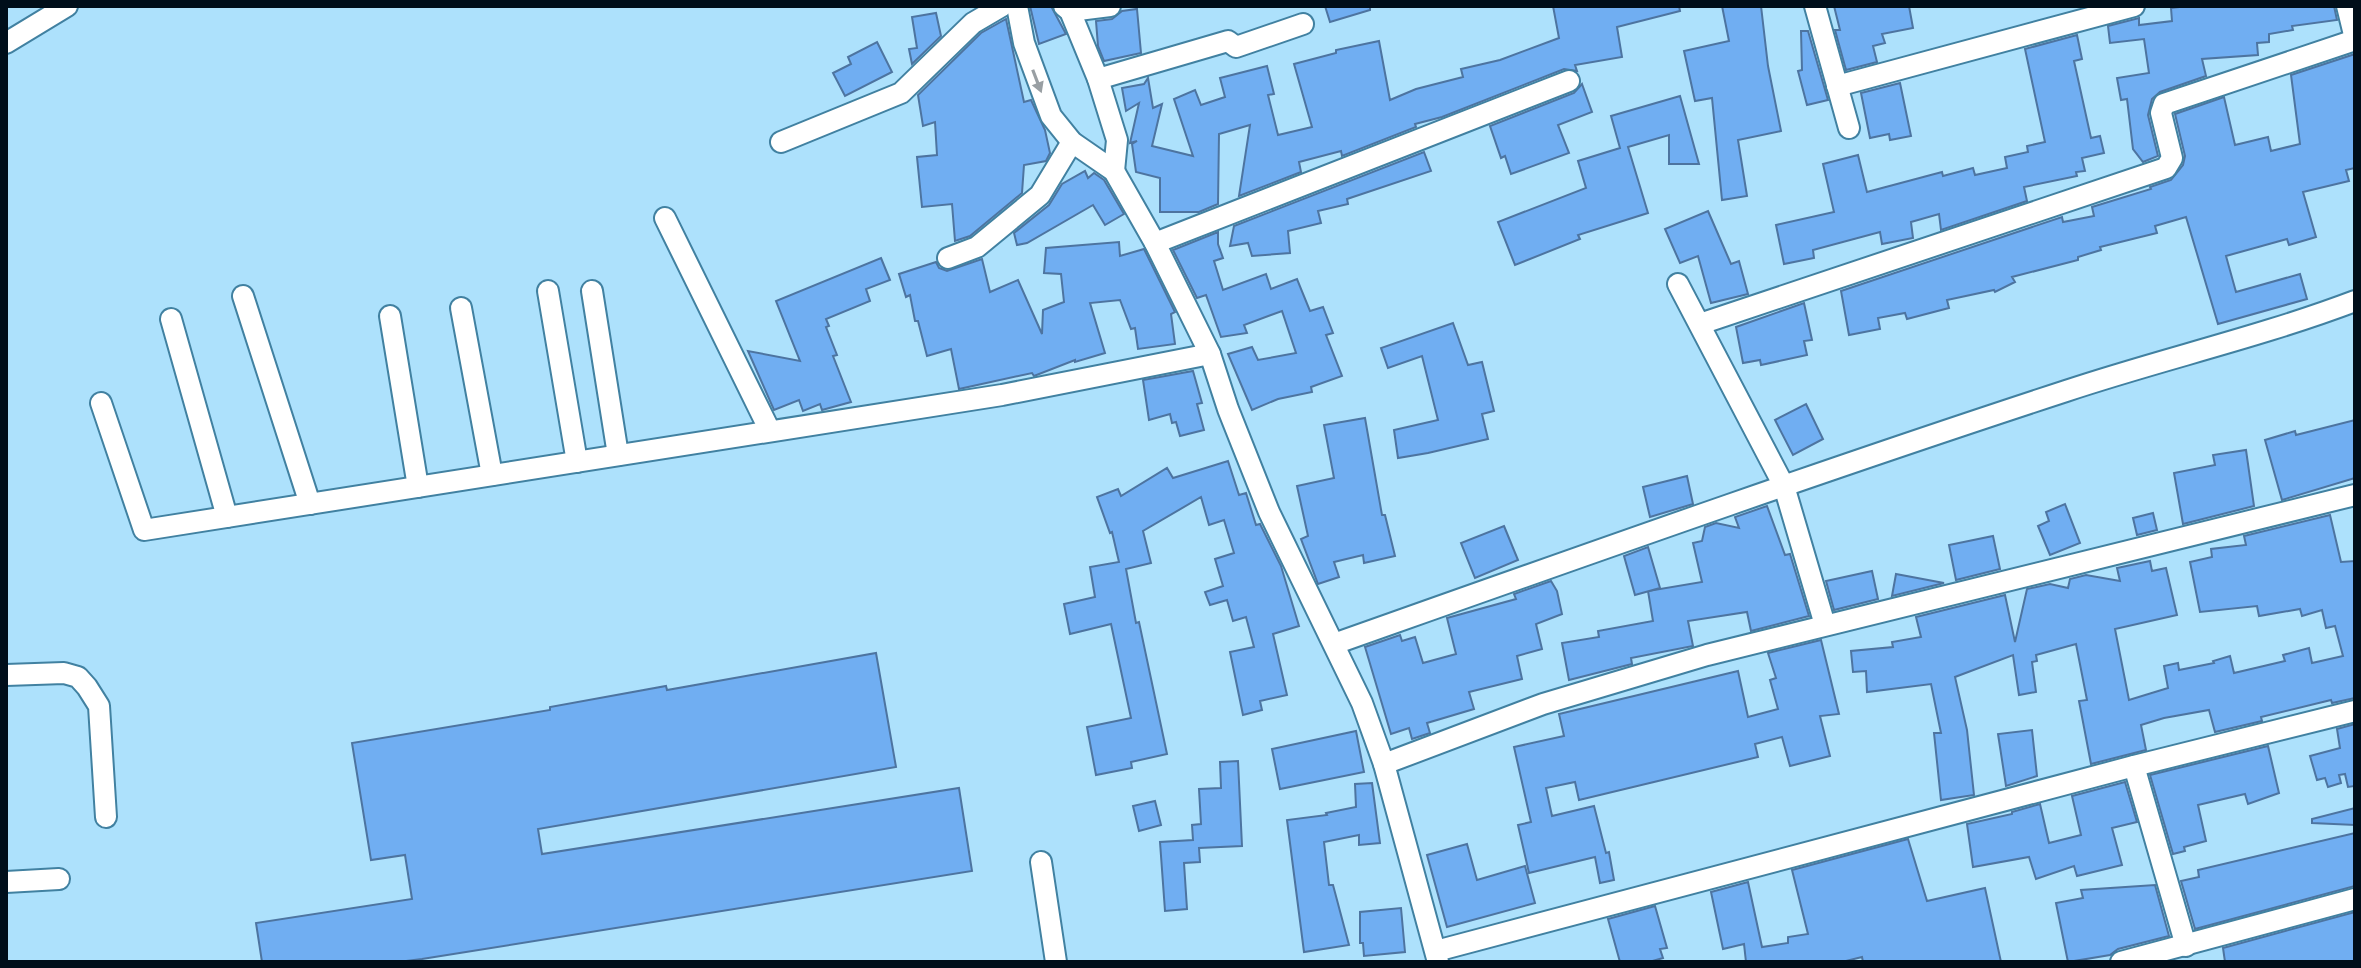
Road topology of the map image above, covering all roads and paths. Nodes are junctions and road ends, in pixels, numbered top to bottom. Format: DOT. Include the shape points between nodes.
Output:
graph roads {
  1 [pos="67,6"];
  2 [pos="1002,6"];
  3 [pos="1017,6"];
  4 [pos="1110,6"];
  5 [pos="1815,6"];
  6 [pos="2134,6"];
  7 [pos="2347,6"];
  8 [pos="1067,9"];
  9 [pos="1303,24"];
  10 [pos="2355,39"];
  11 [pos="6,43"];
  12 [pos="1098,79"];
  13 [pos="1569,81"];
  14 [pos="1837,86"];
  15 [pos="1849,128"];
  16 [pos="781,142"];
  17 [pos="1072,142"];
  18 [pos="1114,171"];
  19 [pos="665,218"];
  20 [pos="1155,243"];
  21 [pos="948,258"];
  22 [pos="1678,284"];
  23 [pos="548,291"];
  24 [pos="592,291"];
  25 [pos="243,296"];
  26 [pos="2355,301"];
  27 [pos="461,308"];
  28 [pos="390,316"];
  29 [pos="171,319"];
  30 [pos="1700,324"];
  31 [pos="1210,354"];
  32 [pos="101,403"];
  33 [pos="770,431"];
  34 [pos="618,455"];
  35 [pos="577,462"];
  36 [pos="492,475"];
  37 [pos="1784,486"];
  38 [pos="418,487"];
  39 [pos="2355,495"];
  40 [pos="310,504"];
  41 [pos="227,517"];
  42 [pos="1825,625"];
  43 [pos="1334,644"];
  44 [pos="6,675"];
  45 [pos="2355,711"];
  46 [pos="1384,764"];
  47 [pos="2134,766"];
  48 [pos="106,817"];
  49 [pos="1041,862"];
  50 [pos="59,879"];
  51 [pos="6,882"];
  52 [pos="2355,899"];
  53 [pos="2186,946"];
  54 [pos="1437,956"];
  55 [pos="1056,962"];
  56 [pos="2121,962"];
  1 -- 11 [label="street"];
  2 -- 16 [label="street" via="973,23 901,93"];
  3 -- 17 [label="street, one-way" via="1024,43 1051,116"];
  4 -- 8 [label="street"];
  5 -- 14 [label="street"];
  6 -- 14 [label="street"];
  7 -- 10 [label="street"];
  8 -- 12 [label="street"];
  9 -- 12 [label="street" via="1236,47 1228,41"];
  10 -- 30 [label="street" via="2164,104 2161,113 2172,158 2166,168"];
  12 -- 18 [label="street" via="1117,140"];
  13 -- 20 [label="street"];
  14 -- 15 [label="street"];
  17 -- 18 [label="street"];
  17 -- 21 [label="street" via="1040,195 977,247"];
  18 -- 20 [label="street"];
  19 -- 33 [label="street"];
  20 -- 31 [label="street"];
  22 -- 30 [label="street"];
  23 -- 35 [label="street"];
  24 -- 34 [label="street"];
  25 -- 40 [label="street"];
  26 -- 37 [label="street" via="2069,389"];
  27 -- 36 [label="street"];
  28 -- 38 [label="street"];
  29 -- 41 [label="street"];
  30 -- 37 [label="street"];
  31 -- 33 [label="street" via="1002,395"];
  31 -- 43 [label="street" via="1269,512"];
  32 -- 41 [label="street" via="144,530"];
  33 -- 34 [label="street"];
  34 -- 35 [label="street"];
  35 -- 36 [label="street"];
  36 -- 38 [label="street"];
  37 -- 42 [label="street"];
  37 -- 43 [label="street"];
  38 -- 40 [label="street"];
  39 -- 42 [label="street"];
  40 -- 41 [label="street"];
  42 -- 46 [label="street" via="1543,704"];
  43 -- 46 [label="street"];
  44 -- 48 [label="street" via="64,673 87,687 99,706"];
  45 -- 47 [label="street"];
  46 -- 54 [label="street"];
  47 -- 53 [label="street"];
  47 -- 54 [label="street"];
  49 -- 55 [label="street"];
  50 -- 51 [label="street"];
  52 -- 53 [label="street"];
  53 -- 56 [label="street"];
}
